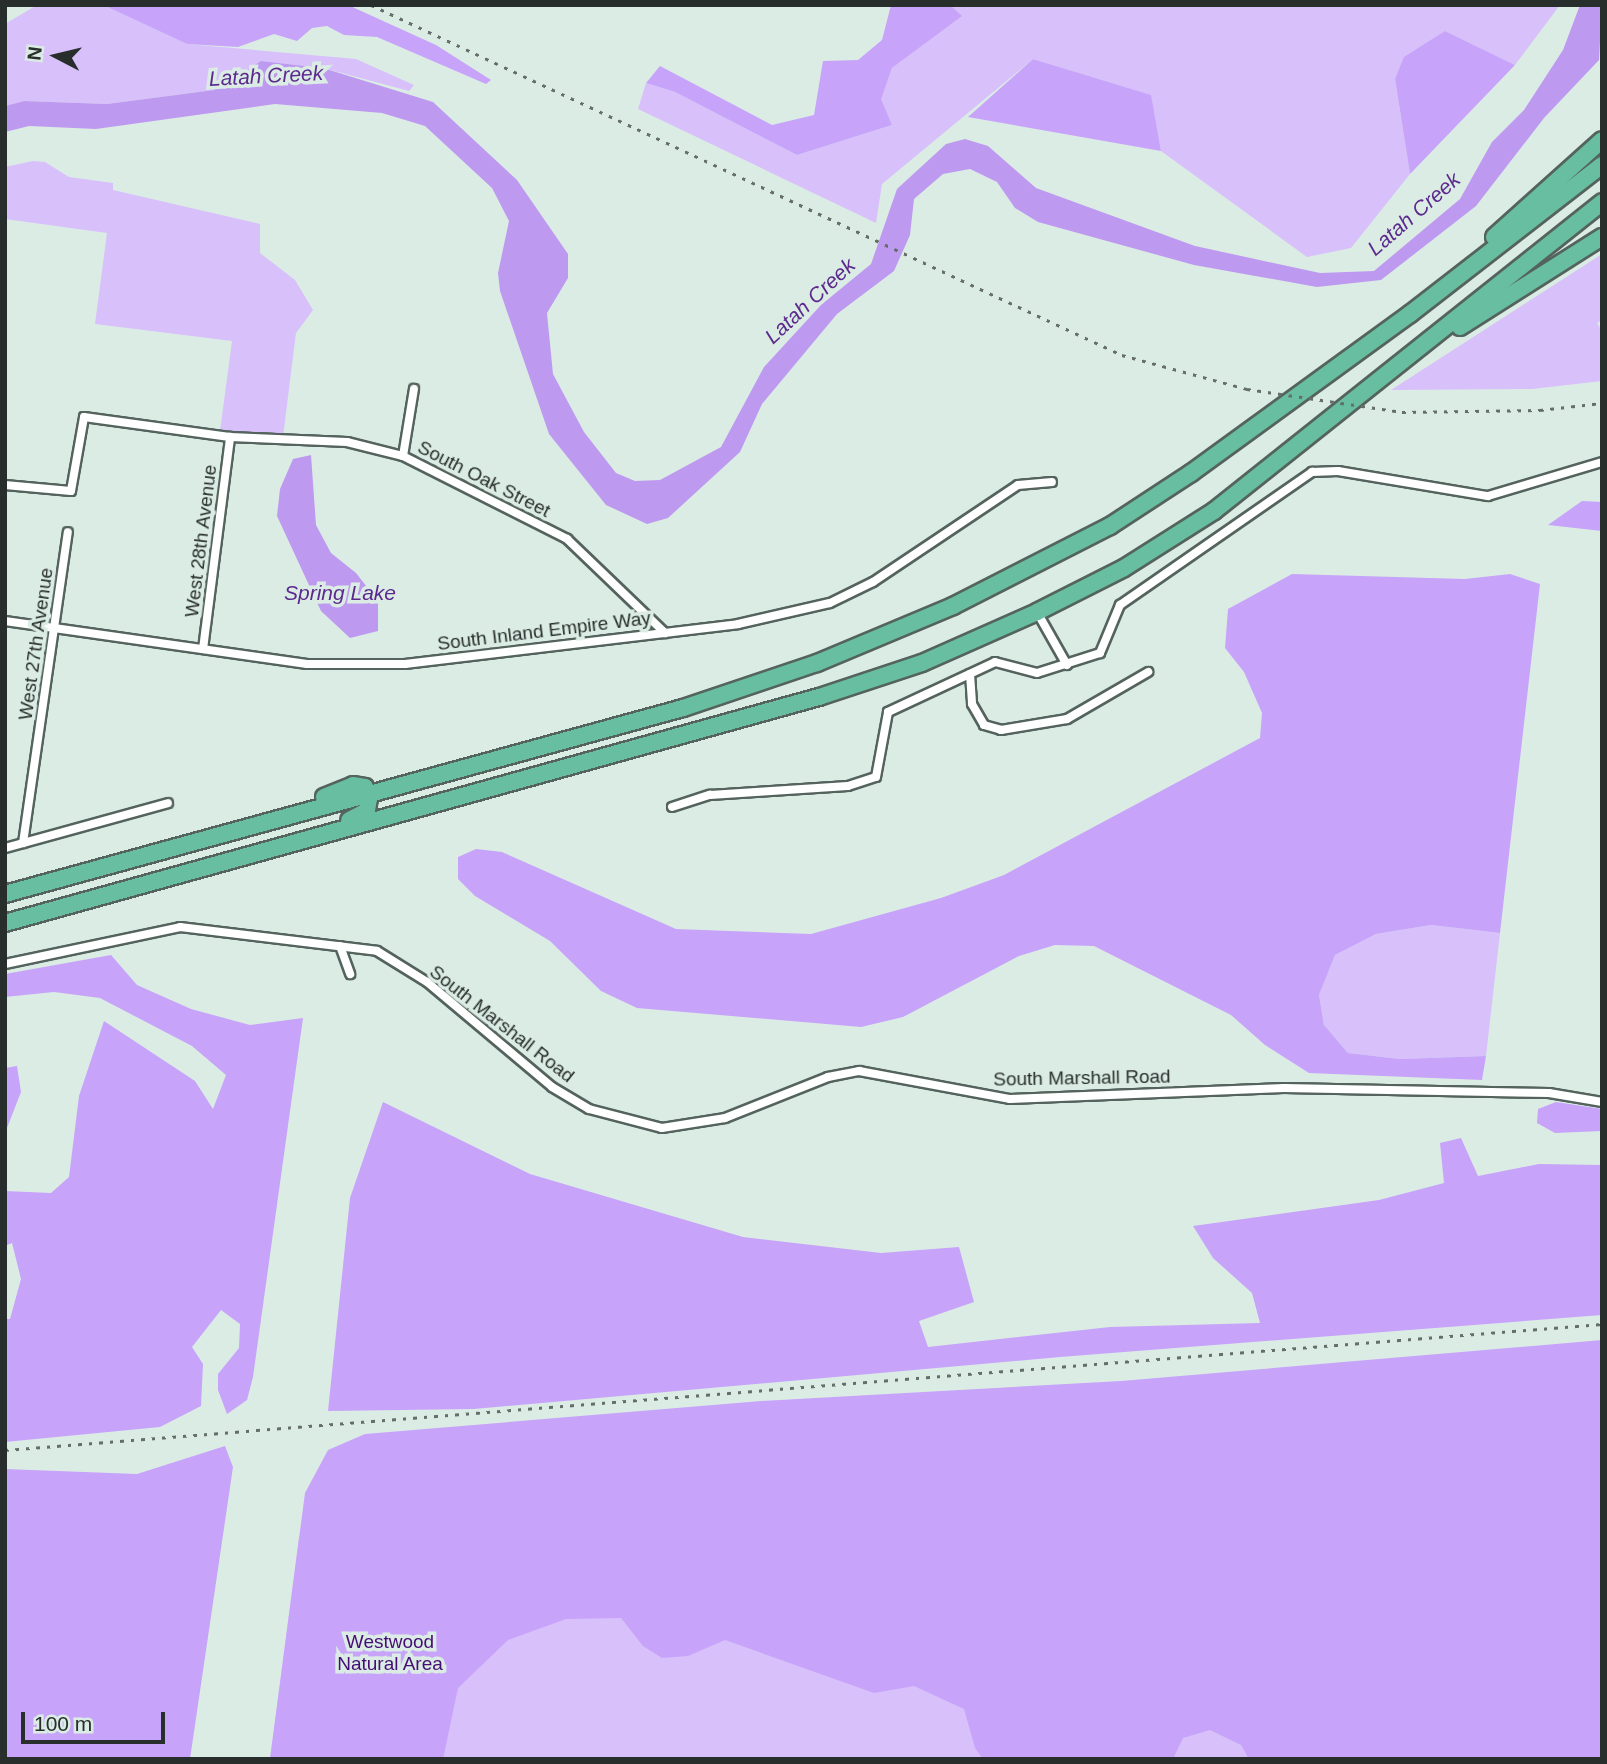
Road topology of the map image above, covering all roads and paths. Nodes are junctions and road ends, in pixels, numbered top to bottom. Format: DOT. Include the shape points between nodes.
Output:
graph roads {
  1 [pos="1600,143"];
  2 [pos="1602,164"];
  3 [pos="1602,202"];
  4 [pos="1602,237"];
  5 [pos="1383,334"];
  6 [pos="1401,364"];
  7 [pos="414,389"];
  8 [pos="230,437"];
  9 [pos="403,456"];
  10 [pos="1602,462"];
  11 [pos="1052,482"];
  12 [pos="5,485"];
  13 [pos="68,532"];
  14 [pos="1037,612"];
  15 [pos="5,621"];
  16 [pos="54,628"];
  17 [pos="666,633"];
  18 [pos="203,649"];
  19 [pos="1067,665"];
  20 [pos="1148,672"];
  21 [pos="970,674"];
  22 [pos="368,793"];
  23 [pos="168,803"];
  24 [pos="672,807"];
  25 [pos="23,843"];
  26 [pos="5,848"];
  27 [pos="223,860"];
  28 [pos="5,894"];
  29 [pos="5,923"];
  30 [pos="340,946"];
  31 [pos="5,964"];
  32 [pos="351,974"];
  33 [pos="1602,1102"];
  1 -- 5 [label="highway" via="1526,211 1429,287"];
  2 -- 5 [label="highway"];
  3 -- 6 [label="highway"];
  4 -- 6 [label="highway"];
  5 -- 22 [label="highway" via="1110,526 953,606 817,663 682,708"];
  6 -- 14 [label="highway" via="1214,511 1124,568"];
  7 -- 9 [label="street"];
  8 -- 9 [label="street, South Oak Street" via="346,442"];
  8 -- 12 [label="street, South Oak Street" via="83,417 71,491"];
  8 -- 18 [label="street, West 28th Avenue"];
  9 -- 17 [label="street, South Oak Street" via="566,539"];
  10 -- 19 [label="street" via="1488,496 1338,471 1312,472 1120,605 1100,653"];
  11 -- 17 [label="street, South Inland Empire Way" via="1018,485 873,582 830,603 796,614"];
  13 -- 16 [label="street, West 27th Avenue"];
  14 -- 19 [label="street"];
  14 -- 27 [label="highway" via="922,663 819,698"];
  15 -- 16 [label="street, South Inland Empire Way"];
  16 -- 18 [label="street, South Inland Empire Way"];
  16 -- 25 [label="street, West 27th Avenue"];
  17 -- 18 [label="street, South Inland Empire Way" via="405,664 307,664"];
  19 -- 21 [label="street" via="1037,673 995,662"];
  20 -- 21 [label="street" via="1067,719 1001,730 984,725 972,704"];
  21 -- 24 [label="street" via="888,712 876,777 848,786 710,795"];
  22 -- 27 [label="highway" via="370,802 363,815"];
  22 -- 28 [label="highway" via="353,785 202,837"];
  23 -- 25 [label="street"];
  25 -- 26 [label="street"];
  27 -- 29 [label="highway"];
  30 -- 31 [label="street, South Marshall Road" via="180,927"];
  30 -- 32 [label="street"];
  30 -- 33 [label="street, South Marshall Road" via="377,951 427,982 552,1087 589,1109 662,1128 725,1118 828,1077 859,1071 1010,1099 1296,1088 1549,1093"];
}
